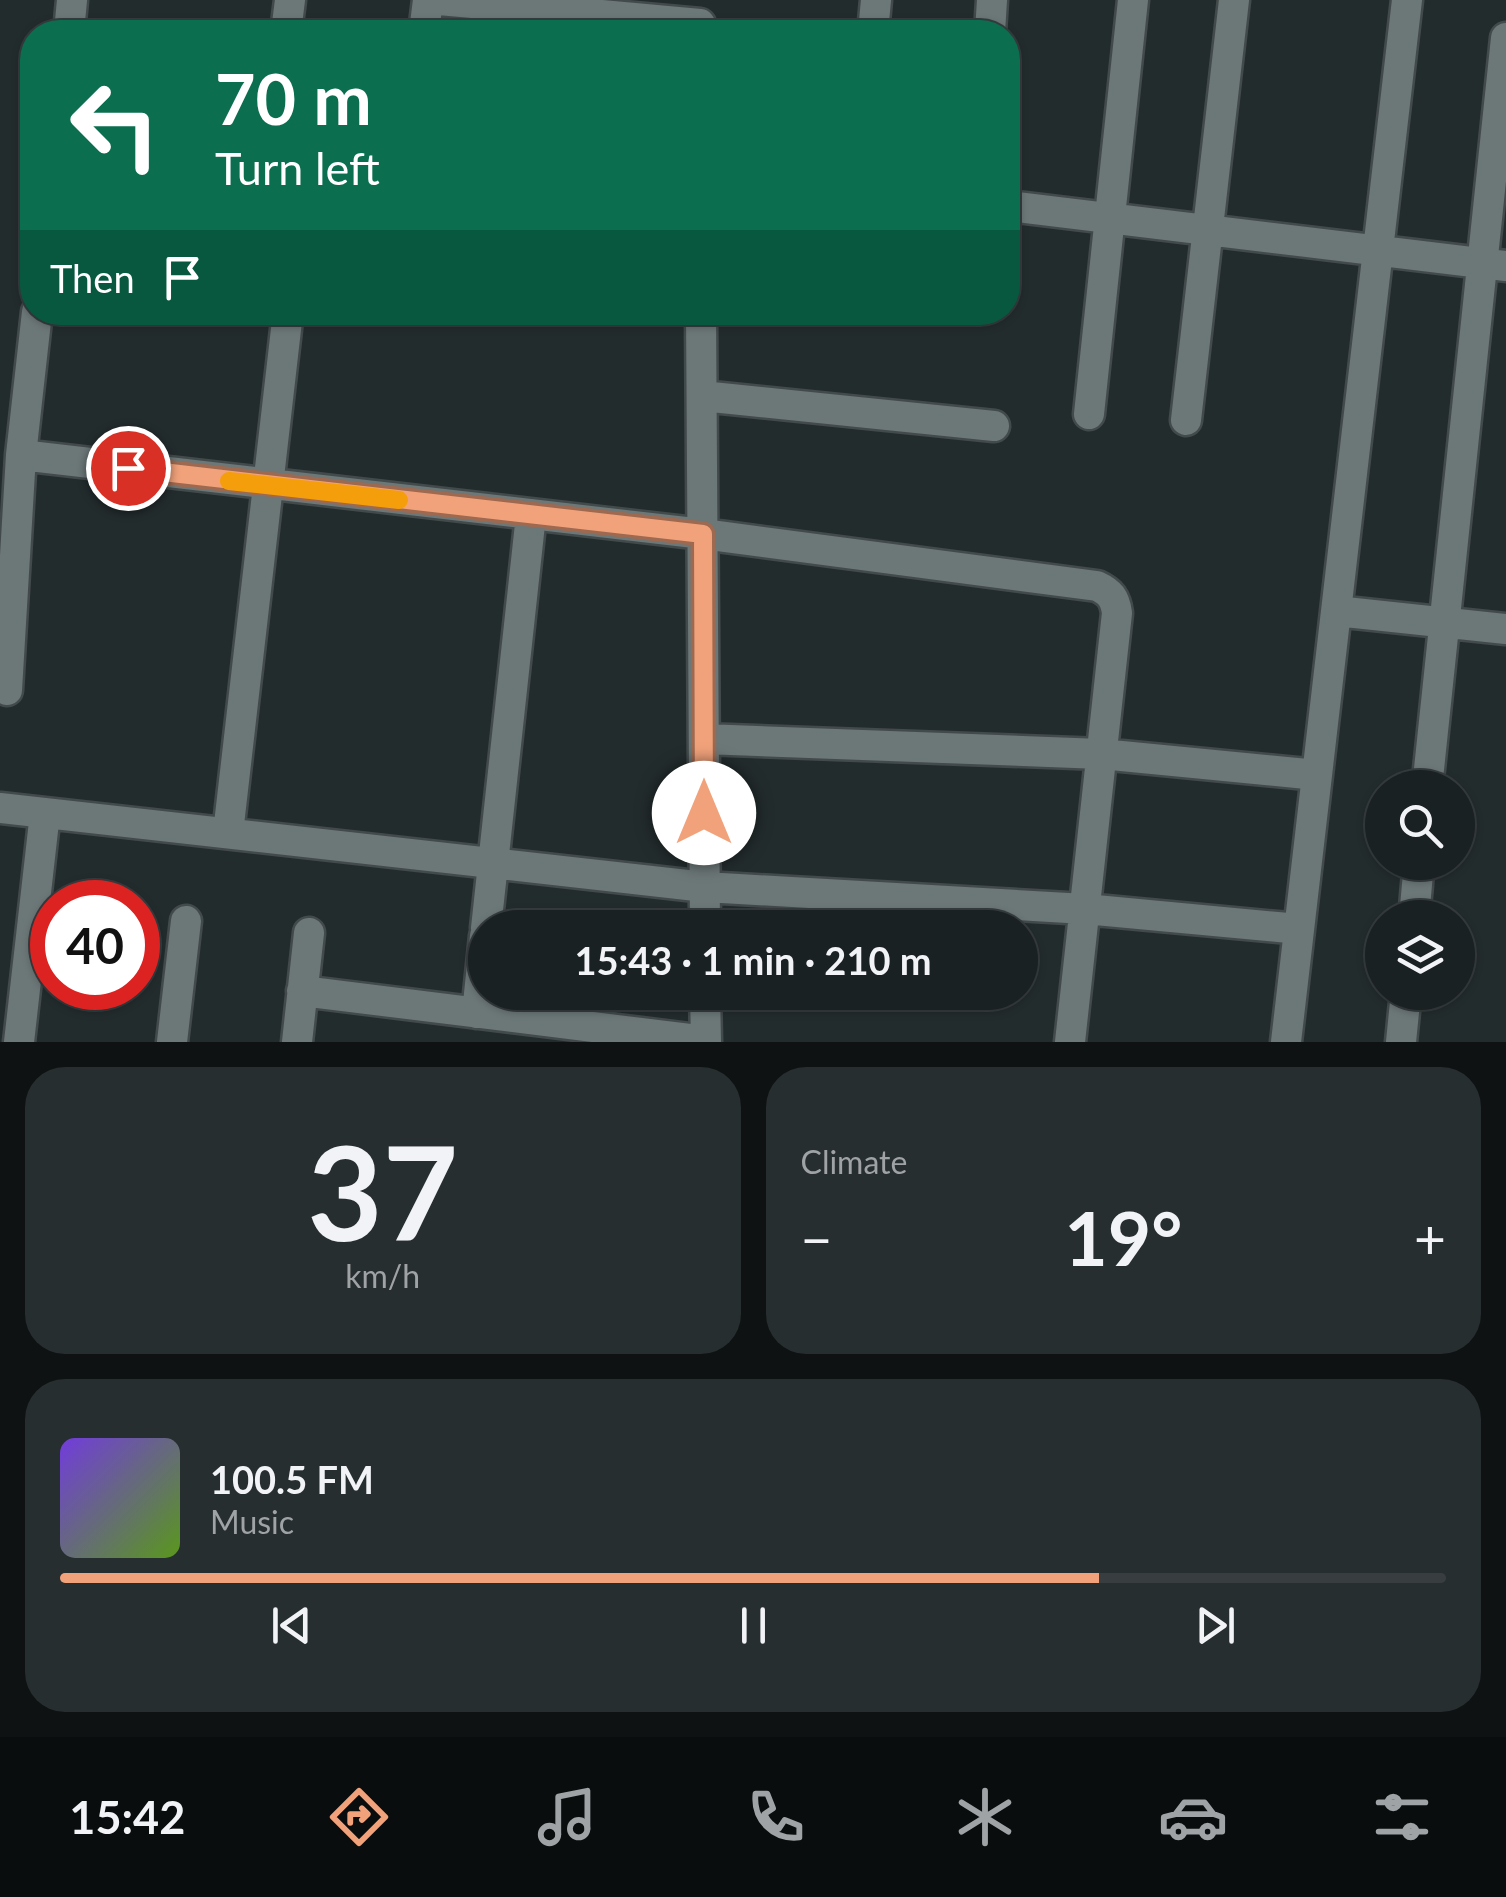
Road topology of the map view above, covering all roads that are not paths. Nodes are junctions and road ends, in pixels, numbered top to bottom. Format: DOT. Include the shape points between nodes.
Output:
graph roads {
  1 [pos="439,0"];
  2 [pos="1133,0"];
  3 [pos="1234,0"];
  4 [pos="1407,0"];
  5 [pos="566,20"];
  6 [pos="1506,38"];
  7 [pos="1020,207"];
  8 [pos="1110,218"];
  9 [pos="1208,230"];
  10 [pos="1379,250"];
  11 [pos="1493,264"];
  12 [pos="36,325"];
  13 [pos="287,325"];
  14 [pos="702,325"];
  15 [pos="702,396"];
  16 [pos="1089,414"];
  17 [pos="1186,420"];
  18 [pos="994,426"];
  19 [pos="21,455"];
  20 [pos="270,486"];
  21 [pos="531,515"];
  22 [pos="703,534"];
  23 [pos="1336,611"];
  24 [pos="1444,623"];
  25 [pos="1506,629"];
  26 [pos="7,690"];
  27 [pos="704,739"];
  28 [pos="1102,754"];
  29 [pos="1429,770"];
  30 [pos="1317,775"];
  31 [pos="0,808"];
  32 [pos="45,813"];
  33 [pos="228,833"];
  34 [pos="492,862"];
  35 [pos="705,887"];
  36 [pos="1085,909"];
  37 [pos="488,910"];
  38 [pos="705,910"];
  39 [pos="186,922"];
  40 [pos="1300,929"];
  41 [pos="309,934"];
  42 [pos="14,965"];
  43 [pos="302,991"];
  44 [pos="477,1010"];
  45 [pos="705,1010"];
  46 [pos="1404,1010"];
  47 [pos="477,1013"];
  48 [pos="20,1042"];
  49 [pos="172,1042"];
  50 [pos="296,1042"];
  51 [pos="706,1042"];
  52 [pos="1070,1042"];
  53 [pos="1286,1042"];
  54 [pos="1401,1042"];
  1 -- 5 [label="street"];
  2 -- 8 [label="street"];
  3 -- 9 [label="street"];
  4 -- 10 [label="street"];
  6 -- 11 [label="street"];
  7 -- 8 [label="street"];
  8 -- 9 [label="street"];
  8 -- 16 [label="street"];
  9 -- 10 [label="street"];
  9 -- 17 [label="street"];
  10 -- 11 [label="street"];
  10 -- 23 [label="street"];
  11 -- 24 [label="street"];
  12 -- 19 [label="street"];
  13 -- 20 [label="street"];
  14 -- 15 [label="street"];
  15 -- 18 [label="street"];
  15 -- 22 [label="street"];
  19 -- 20 [label="street"];
  19 -- 26 [label="street"];
  20 -- 21 [label="street"];
  20 -- 33 [label="street"];
  21 -- 22 [label="street"];
  21 -- 34 [label="street"];
  22 -- 27 [label="street"];
  22 -- 28 [label="street" via="1108,591 1117,613"];
  23 -- 24 [label="street"];
  23 -- 30 [label="street"];
  24 -- 25 [label="street"];
  24 -- 29 [label="street"];
  27 -- 28 [label="street"];
  27 -- 35 [label="street"];
  28 -- 30 [label="street"];
  28 -- 36 [label="street"];
  30 -- 40 [label="street"];
  31 -- 32 [label="street"];
  32 -- 33 [label="street"];
  32 -- 42 [label="street"];
  33 -- 34 [label="street"];
  34 -- 35 [label="street"];
  34 -- 37 [label="street"];
  35 -- 36 [label="street"];
  35 -- 38 [label="street"];
  36 -- 40 [label="street"];
  36 -- 52 [label="street"];
  39 -- 49 [label="street"];
  40 -- 53 [label="street"];
  41 -- 43 [label="street"];
  42 -- 48 [label="street"];
  43 -- 47 [label="street"];
  43 -- 50 [label="street"];
  44 -- 47 [label="street"];
  45 -- 51 [label="street"];
  46 -- 54 [label="street"];
  47 -- 51 [label="street"];
}
